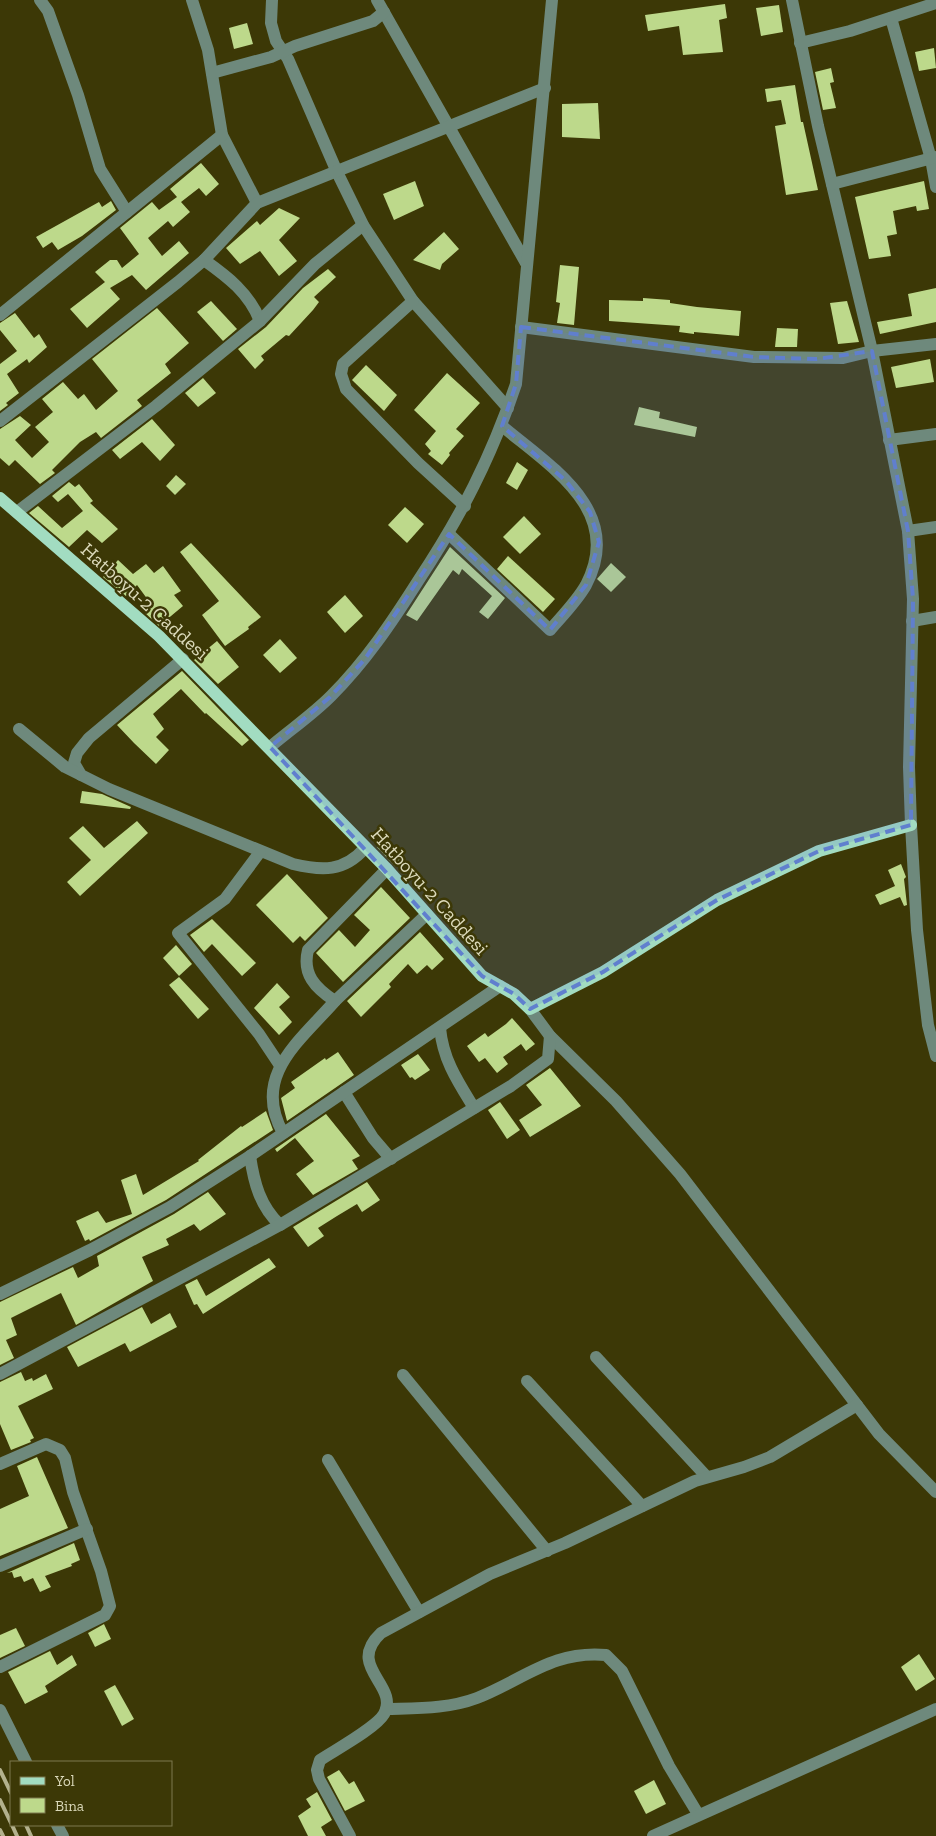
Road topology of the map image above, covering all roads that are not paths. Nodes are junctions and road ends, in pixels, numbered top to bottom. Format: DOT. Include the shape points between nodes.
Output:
graph roads {
  1 [pos="40,0"];
  2 [pos="192,0"];
  3 [pos="272,0"];
  4 [pos="377,0"];
  5 [pos="552,0"];
  6 [pos="792,0"];
  7 [pos="936,3"];
  8 [pos="384,12"];
  9 [pos="891,18"];
  10 [pos="800,43"];
  11 [pos="284,52"];
  12 [pos="212,73"];
  13 [pos="545,88"];
  14 [pos="450,127"];
  15 [pos="222,135"];
  16 [pos="933,158"];
  17 [pos="337,172"];
  18 [pos="832,184"];
  19 [pos="936,187"];
  20 [pos="257,203"];
  21 [pos="127,212"];
  22 [pos="363,225"];
  23 [pos="204,260"];
  24 [pos="526,263"];
  25 [pos="413,300"];
  26 [pos="0,315"];
  27 [pos="260,321"];
  28 [pos="522,327"];
  29 [pos="936,344"];
  30 [pos="872,352"];
  31 [pos="508,408"];
  32 [pos="0,421"];
  33 [pos="502,426"];
  34 [pos="936,434"];
  35 [pos="889,440"];
  36 [pos="0,498"];
  37 [pos="465,506"];
  38 [pos="17,512"];
  39 [pos="936,527"];
  40 [pos="908,531"];
  41 [pos="449,534"];
  42 [pos="936,617"];
  43 [pos="912,621"];
  44 [pos="183,659"];
  45 [pos="19,729"];
  46 [pos="270,747"];
  47 [pos="82,775"];
  48 [pos="911,825"];
  49 [pos="366,848"];
  50 [pos="260,852"];
  51 [pos="387,869"];
  52 [pos="427,914"];
  53 [pos="500,986"];
  54 [pos="335,1001"];
  55 [pos="530,1009"];
  56 [pos="440,1028"];
  57 [pos="550,1036"];
  58 [pos="936,1056"];
  59 [pos="279,1064"];
  60 [pos="344,1092"];
  61 [pos="474,1108"];
  62 [pos="283,1133"];
  63 [pos="250,1156"];
  64 [pos="391,1159"];
  65 [pos="280,1225"];
  66 [pos="0,1294"];
  67 [pos="596,1357"];
  68 [pos="0,1374"];
  69 [pos="403,1374"];
  70 [pos="527,1381"];
  71 [pos="857,1405"];
  72 [pos="328,1460"];
  73 [pos="0,1464"];
  74 [pos="706,1476"];
  75 [pos="936,1492"];
  76 [pos="642,1506"];
  77 [pos="87,1529"];
  78 [pos="547,1551"];
  79 [pos="0,1566"];
  80 [pos="419,1612"];
  81 [pos="0,1667"];
  82 [pos="386,1709"];
  83 [pos="936,1709"];
  84 [pos="0,1710"];
  85 [pos="26,1761"];
  86 [pos="698,1814"];
  87 [pos="350,1836"];
  88 [pos="653,1836"];
  1 -- 21 [label="street" via="48,12 74,85 100,169"];
  2 -- 12 [label="street"];
  3 -- 11 [label="street" via="272,28"];
  4 -- 8 [label="street"];
  5 -- 13 [label="street"];
  6 -- 10 [label="street"];
  7 -- 9 [label="street"];
  8 -- 11 [label="street" via="373,21"];
  8 -- 14 [label="street"];
  9 -- 10 [label="street"];
  9 -- 16 [label="street"];
  10 -- 18 [label="street"];
  11 -- 12 [label="street"];
  11 -- 17 [label="street"];
  12 -- 15 [label="street"];
  13 -- 14 [label="street"];
  13 -- 24 [label="street"];
  14 -- 17 [label="street"];
  14 -- 24 [label="street"];
  15 -- 20 [label="street"];
  15 -- 21 [label="street"];
  16 -- 18 [label="street"];
  16 -- 19 [label="street"];
  17 -- 20 [label="street"];
  17 -- 22 [label="street"];
  18 -- 30 [label="street"];
  20 -- 23 [label="street"];
  21 -- 26 [label="street"];
  22 -- 25 [label="street"];
  22 -- 27 [label="street" via="315,264"];
  23 -- 27 [label="street" via="244,292"];
  23 -- 32 [label="street"];
  24 -- 28 [label="street"];
  25 -- 31 [label="street"];
  25 -- 37 [label="street" via="343,364 342,382 371,416"];
  27 -- 38 [label="street" via="156,406"];
  28 -- 30 [label="street" via="754,357 843,358"];
  28 -- 31 [label="street" via="516,384"];
  29 -- 30 [label="street"];
  30 -- 35 [label="street"];
  31 -- 33 [label="street"];
  33 -- 37 [label="street"];
  33 -- 41 [label="street" via="566,481 590,512 599,542 586,585 550,630"];
  34 -- 35 [label="street"];
  35 -- 40 [label="street"];
  36 -- 38 [label="main road, Hatboyu-2 Caddesi"];
  37 -- 41 [label="street"];
  38 -- 44 [label="main road, Hatboyu-2 Caddesi"];
  39 -- 40 [label="street"];
  40 -- 43 [label="street"];
  41 -- 46 [label="street" via="365,659 330,697"];
  42 -- 43 [label="street"];
  43 -- 48 [label="street"];
  44 -- 46 [label="main road, Hatboyu-2 Caddesi"];
  44 -- 47 [label="street" via="89,738 77,752 74,763"];
  45 -- 47 [label="street" via="65,767"];
  46 -- 49 [label="main road, Hatboyu-2 Caddesi"];
  47 -- 50 [label="street" via="109,790"];
  48 -- 55 [label="main road" via="819,851 717,900 603,972"];
  48 -- 58 [label="street" via="917,930 928,1025"];
  49 -- 50 [label="street" via="343,865 319,870"];
  49 -- 51 [label="main road, Hatboyu-2 Caddesi"];
  50 -- 59 [label="street" via="225,899 178,934 259,1034"];
  51 -- 52 [label="main road, Hatboyu-2 Caddesi"];
  51 -- 54 [label="street" via="308,950 304,964 309,975 324,994"];
  52 -- 53 [label="main road, Hatboyu-2 Caddesi" via="482,976"];
  52 -- 54 [label="street"];
  53 -- 55 [label="main road, Hatboyu-2 Caddesi"];
  53 -- 56 [label="street"];
  54 -- 59 [label="street"];
  55 -- 57 [label="street"];
  56 -- 60 [label="street"];
  56 -- 61 [label="street" via="448,1064"];
  57 -- 61 [label="street" via="548,1058"];
  57 -- 71 [label="street" via="616,1101 680,1174"];
  59 -- 62 [label="street" via="272,1100 275,1117"];
  60 -- 62 [label="street"];
  60 -- 64 [label="street" via="373,1138"];
  61 -- 64 [label="street"];
  62 -- 63 [label="street"];
  63 -- 65 [label="street" via="261,1200"];
  63 -- 66 [label="street" via="170,1207"];
  64 -- 65 [label="street"];
  65 -- 68 [label="street"];
  67 -- 74 [label="street"];
  69 -- 78 [label="street"];
  70 -- 76 [label="street"];
  71 -- 74 [label="street" via="770,1457"];
  71 -- 75 [label="street" via="879,1434"];
  72 -- 80 [label="street"];
  73 -- 77 [label="street" via="46,1444 60,1450"];
  74 -- 76 [label="street"];
  76 -- 78 [label="street"];
  77 -- 79 [label="street"];
  77 -- 81 [label="street" via="110,1606 105,1615"];
  78 -- 80 [label="street" via="490,1574"];
  80 -- 82 [label="street" via="381,1633 371,1644 369,1663 385,1693"];
  82 -- 86 [label="street" via="455,1704 483,1695 554,1660 579,1654 606,1654 622,1671 669,1766"];
  82 -- 87 [label="street" via="380,1720 320,1760 318,1765 319,1779"];
  83 -- 86 [label="street"];
  84 -- 85 [label="street"];
  86 -- 88 [label="street"];
}
